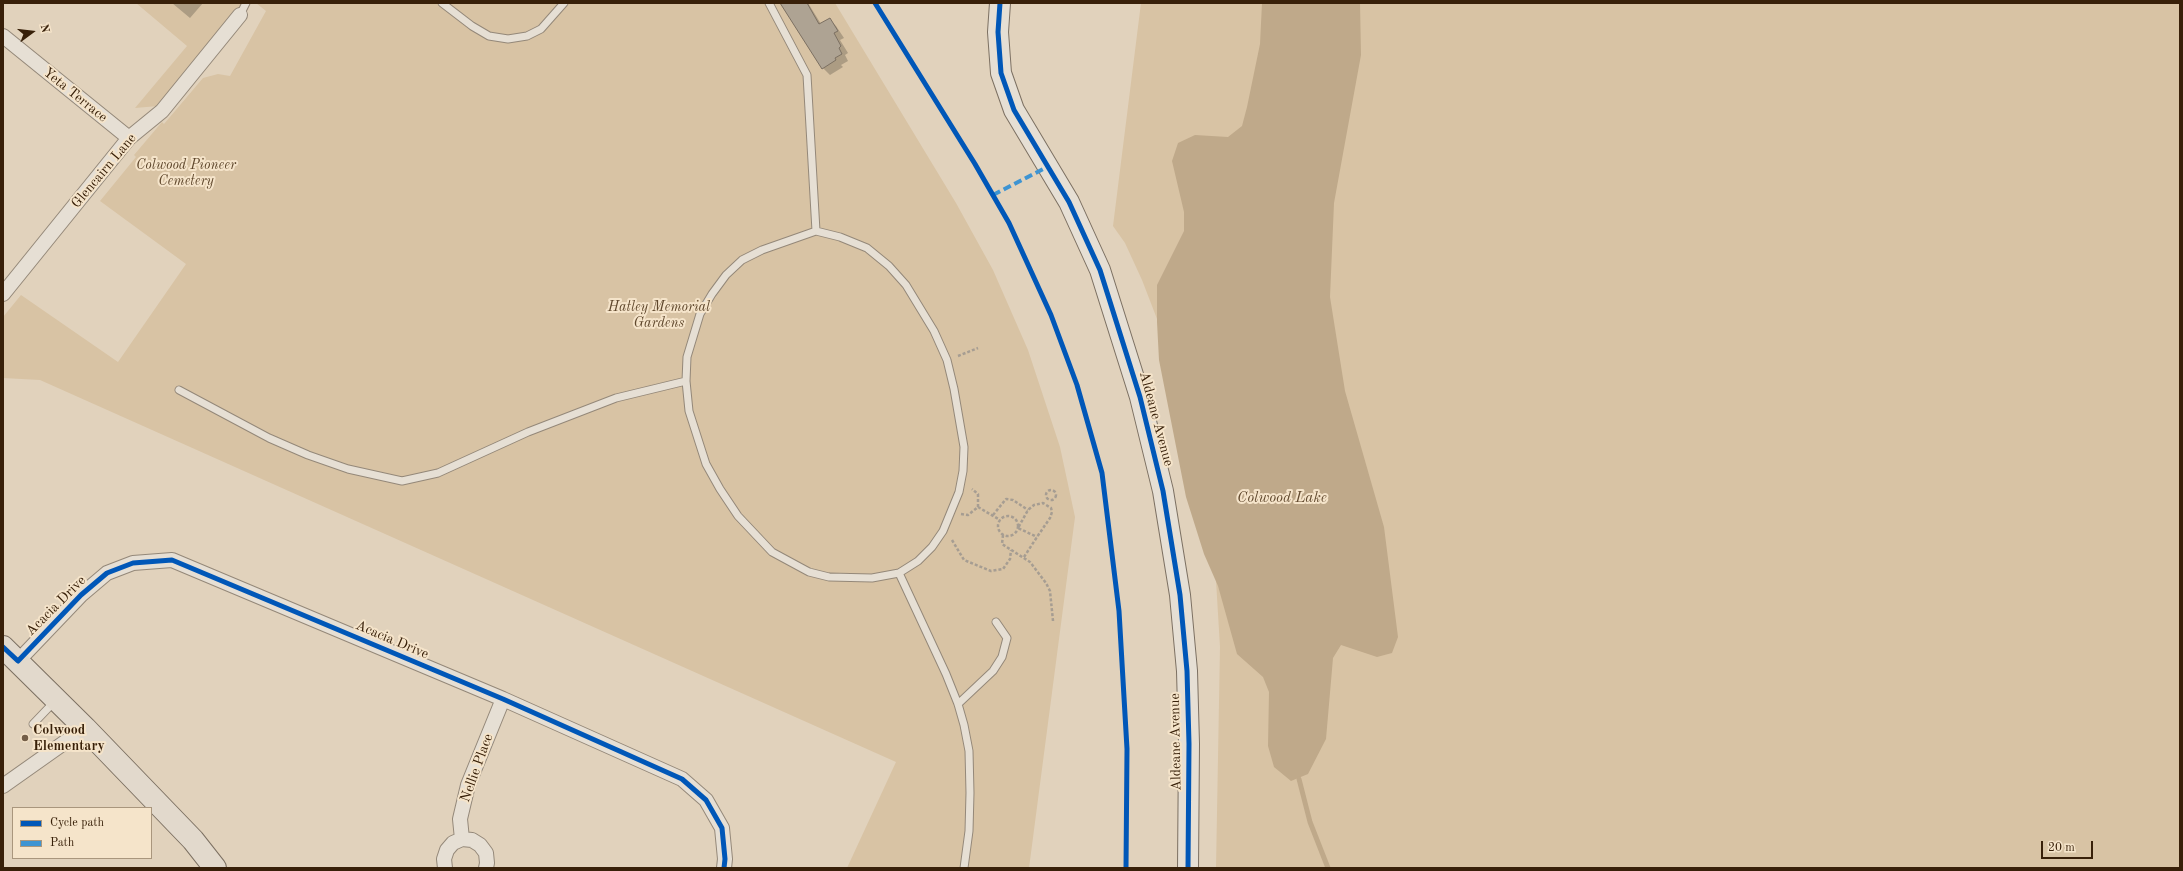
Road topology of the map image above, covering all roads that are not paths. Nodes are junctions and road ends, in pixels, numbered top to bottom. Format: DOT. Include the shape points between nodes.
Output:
graph roads {
  1 [pos="442,3"];
  2 [pos="564,3"];
  3 [pos="769,3"];
  4 [pos="1000,3"];
  5 [pos="243,9"];
  6 [pos="3,36"];
  7 [pos="129,138"];
  8 [pos="816,231"];
  9 [pos="3,294"];
  10 [pos="686,381"];
  11 [pos="179,390"];
  12 [pos="900,574"];
  13 [pos="996,622"];
  14 [pos="10,654"];
  15 [pos="503,699"];
  16 [pos="57,700"];
  17 [pos="958,704"];
  18 [pos="33,724"];
  19 [pos="85,728"];
  20 [pos="3,786"];
  21 [pos="462,839"];
  22 [pos="215,868"];
  23 [pos="445,868"];
  24 [pos="486,868"];
  25 [pos="724,868"];
  26 [pos="964,868"];
  27 [pos="1188,868"];
  1 -- 2 [label="lane" via="489,36 508,39 527,36 541,29"];
  3 -- 8 [label="lane" via="807,74"];
  4 -- 27 [label="street, Aldeane Avenue" via="998,32 1001,73 1014,110 1069,202 1100,270 1140,397 1163,491 1180,595 1187,671"];
  5 -- 7 [label="street, Glencairn Lane" via="162,111"];
  6 -- 7 [label="street, Yeta Terrace"];
  7 -- 9 [label="street, Glencairn Lane"];
  8 -- 10 [label="lane" via="762,250 742,260 726,275 700,314 687,357"];
  8 -- 12 [label="lane" via="867,248 889,266 906,285 920,307 946,360 964,447 960,486 943,531 918,561"];
  10 -- 11 [label="lane" via="616,398 536,429 438,473 402,481 348,469 308,455 269,438"];
  10 -- 12 [label="lane" via="689,411 706,464 738,516 772,552 809,572 829,577 872,578"];
  12 -- 17 [label="lane"];
  13 -- 17 [label="lane" via="1007,638 1002,657 993,671"];
  14 -- 15 [label="street, Acacia Drive" via="107,574 133,563 172,560"];
  14 -- 16 [label="main road"];
  15 -- 21 [label="street, Nellie Place" via="468,785 460,819"];
  15 -- 25 [label="street, Acacia Drive" via="682,779 706,800 722,828 726,859"];
  16 -- 18 [label="lane"];
  16 -- 19 [label="main road"];
  17 -- 26 [label="lane" via="968,751 970,793 969,831"];
  19 -- 20 [label="street"];
  19 -- 22 [label="main road" via="193,840"];
  21 -- 23 [label="street" via="453,843 447,850"];
  21 -- 24 [label="street" via="472,840 480,845 486,853"];
}
